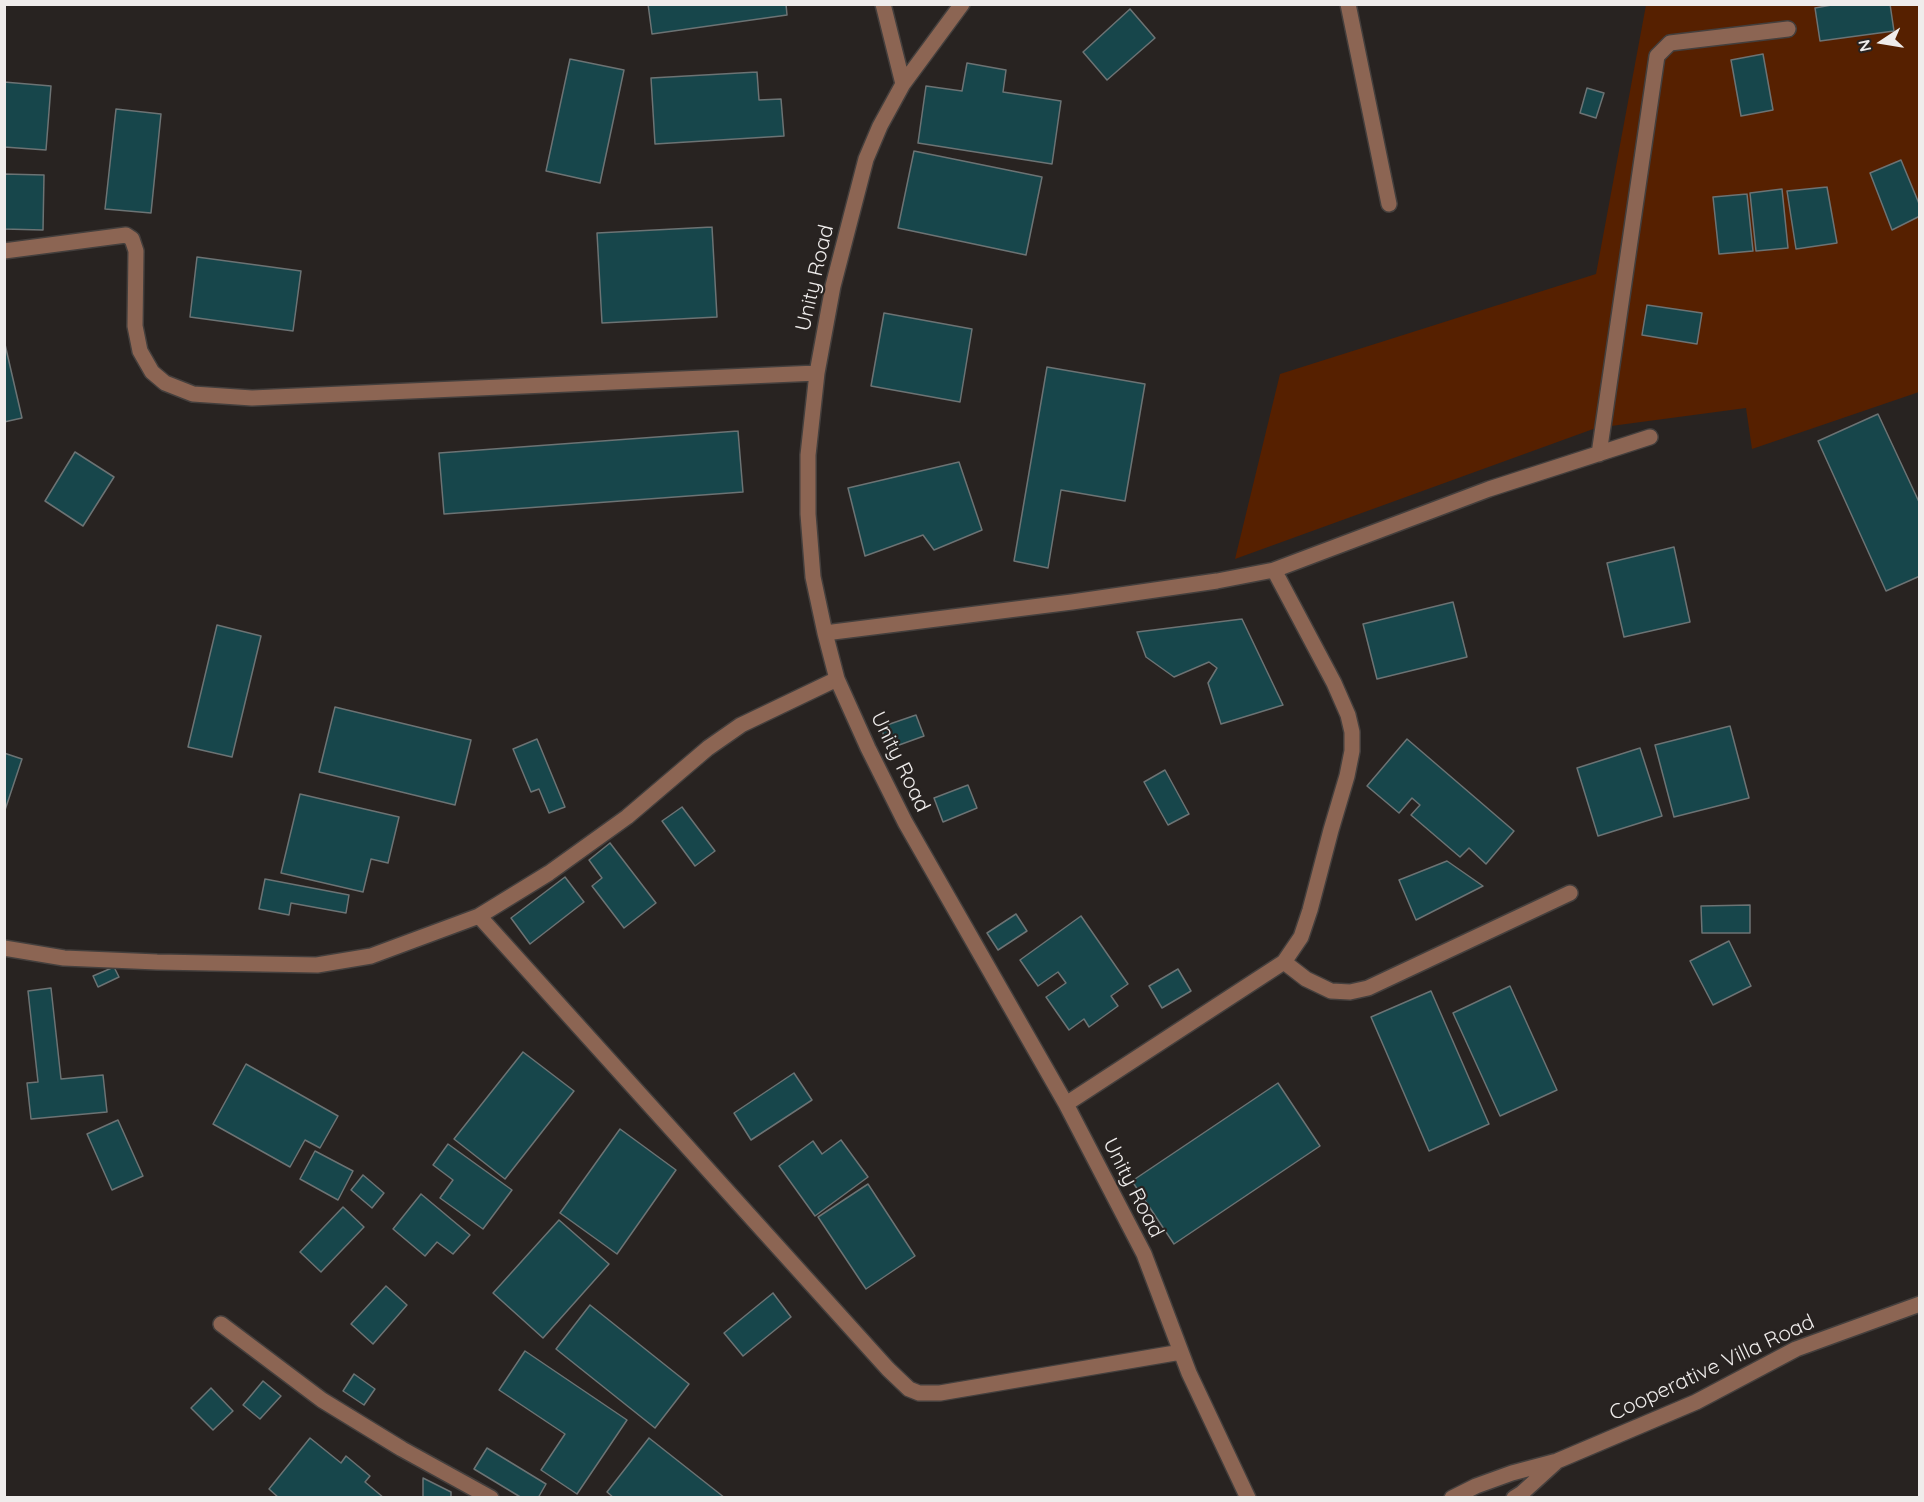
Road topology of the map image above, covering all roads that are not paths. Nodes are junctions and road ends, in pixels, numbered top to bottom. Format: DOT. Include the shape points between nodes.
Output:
graph roads {
  1 [pos="883,4"];
  2 [pos="962,4"];
  3 [pos="1348,4"];
  4 [pos="1788,29"];
  5 [pos="903,84"];
  6 [pos="1389,204"];
  7 [pos="4,251"];
  8 [pos="817,373"];
  9 [pos="1650,437"];
  10 [pos="1599,454"];
  11 [pos="1274,570"];
  12 [pos="825,633"];
  13 [pos="837,679"];
  14 [pos="1570,893"];
  15 [pos="479,916"];
  16 [pos="4,948"];
  17 [pos="1284,962"];
  18 [pos="1066,1104"];
  19 [pos="1920,1304"];
  20 [pos="221,1323"];
  21 [pos="1181,1352"];
  22 [pos="1557,1461"];
  23 [pos="490,1497"];
  24 [pos="1248,1497"];
  25 [pos="1452,1497"];
  26 [pos="1514,1497"];
  1 -- 5 [label="street"];
  2 -- 5 [label="street, Unity Road"];
  3 -- 6 [label="street"];
  4 -- 10 [label="street" via="1670,43 1657,56"];
  5 -- 8 [label="street, Unity Road" via="866,159 833,286"];
  7 -- 8 [label="street" via="126,235 132,239 136,251 135,326 140,351 152,372 165,383 193,394 252,398"];
  8 -- 12 [label="street, Unity Road" via="808,455 808,514 813,577"];
  9 -- 10 [label="street"];
  10 -- 11 [label="street" via="1489,489"];
  11 -- 12 [label="street" via="1072,602"];
  11 -- 17 [label="street" via="1334,682 1352,732 1347,776 1310,910 1301,937"];
  12 -- 13 [label="street, Unity Road"];
  13 -- 15 [label="street" via="741,725 627,817 549,873"];
  13 -- 18 [label="street, Unity Road" via="905,822"];
  14 -- 17 [label="street" via="1368,988 1331,991"];
  15 -- 16 [label="street" via="371,956 317,965 64,958"];
  15 -- 21 [label="street" via="909,1389 940,1393"];
  17 -- 18 [label="street"];
  18 -- 21 [label="street, Unity Road" via="1144,1254"];
  19 -- 22 [label="street, Cooperative Villa Road" via="1796,1349 1696,1402"];
  20 -- 23 [label="street" via="322,1400"];
  21 -- 24 [label="street, Unity Road"];
  22 -- 25 [label="street, Cooperative Villa Road" via="1512,1473"];
  22 -- 26 [label="street, Cooperative Villa Road"];
}
